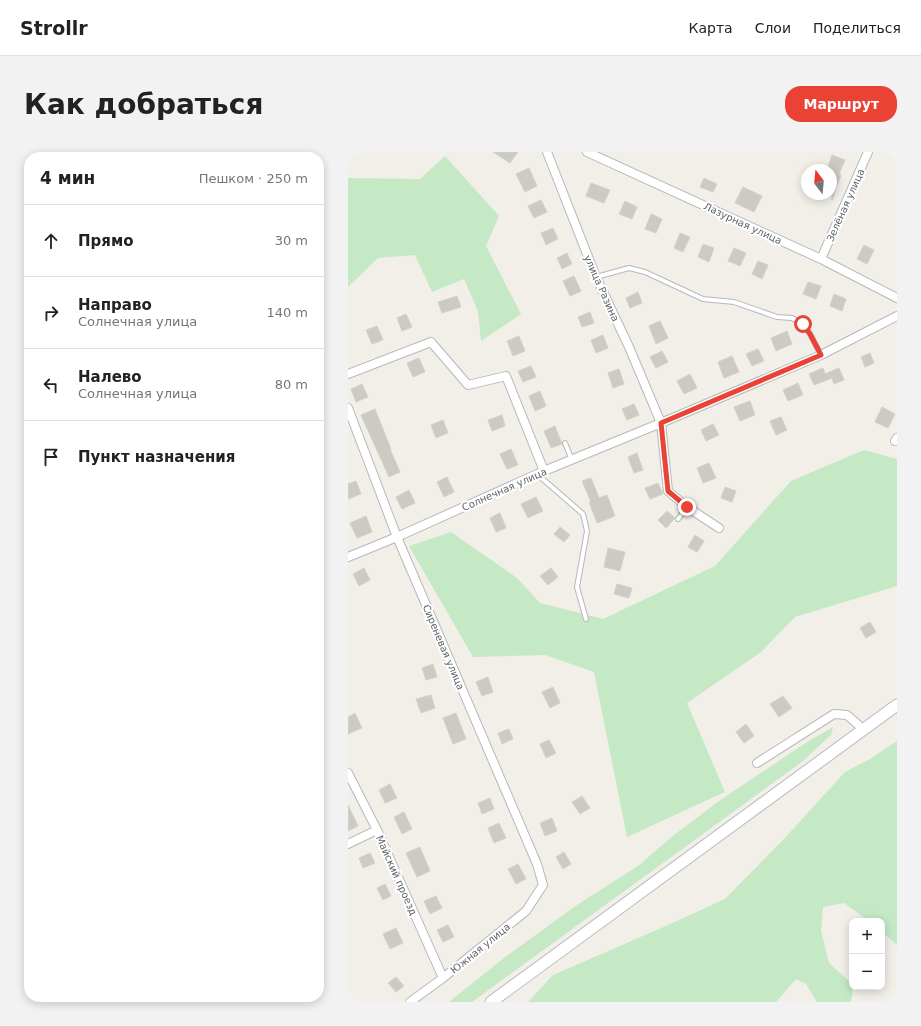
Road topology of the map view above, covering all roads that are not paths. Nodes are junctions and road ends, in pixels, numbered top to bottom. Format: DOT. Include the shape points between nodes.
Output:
graph roads {
  1 [pos="547,152"];
  2 [pos="587,152"];
  3 [pos="868,152"];
  4 [pos="821,259"];
  5 [pos="596,277"];
  6 [pos="897,298"];
  7 [pos="897,316"];
  8 [pos="821,355"];
  9 [pos="348,374"];
  10 [pos="348,408"];
  11 [pos="661,423"];
  12 [pos="565,443"];
  13 [pos="572,460"];
  14 [pos="540,473"];
  15 [pos="687,507"];
  16 [pos="678,519"];
  17 [pos="719,528"];
  18 [pos="397,537"];
  19 [pos="348,557"];
  20 [pos="586,619"];
  21 [pos="897,705"];
  22 [pos="863,729"];
  23 [pos="757,763"];
  24 [pos="348,773"];
  25 [pos="377,830"];
  26 [pos="348,844"];
  27 [pos="543,886"];
  28 [pos="442,978"];
  29 [pos="410,1002"];
  30 [pos="491,1002"];
  1 -- 5 [label="street, улица Разина"];
  2 -- 4 [label="street, Лазурная улица"];
  3 -- 4 [label="street, Зелёная улица"];
  4 -- 6 [label="street, Лазурная улица"];
  5 -- 8 [label="lane" via="629,268 645,272 703,299 734,302 777,317 792,318 803,324"];
  5 -- 11 [label="street, улица Разина"];
  7 -- 8 [label="street, Солнечная улица"];
  8 -- 11 [label="street, Солнечная улица"];
  9 -- 14 [label="street" via="431,342 468,385 506,376"];
  10 -- 18 [label="street, Сиреневая улица"];
  11 -- 13 [label="street, Солнечная улица"];
  11 -- 15 [label="street" via="668,491"];
  12 -- 13 [label="lane"];
  13 -- 14 [label="street, Солнечная улица"];
  14 -- 18 [label="street, Солнечная улица"];
  14 -- 20 [label="lane" via="583,514 587,531 577,587"];
  15 -- 16 [label="lane"];
  15 -- 17 [label="street"];
  18 -- 19 [label="street, Солнечная улица"];
  18 -- 27 [label="street, Сиреневая улица" via="538,864"];
  21 -- 22 [label="street"];
  22 -- 23 [label="street" via="847,715 834,714"];
  22 -- 30 [label="street"];
  24 -- 25 [label="street, Майский проезд"];
  25 -- 26 [label="street"];
  25 -- 28 [label="street, Майский проезд"];
  27 -- 28 [label="street, Южная улица" via="526,911"];
  28 -- 29 [label="street, Южная улица"];
}
